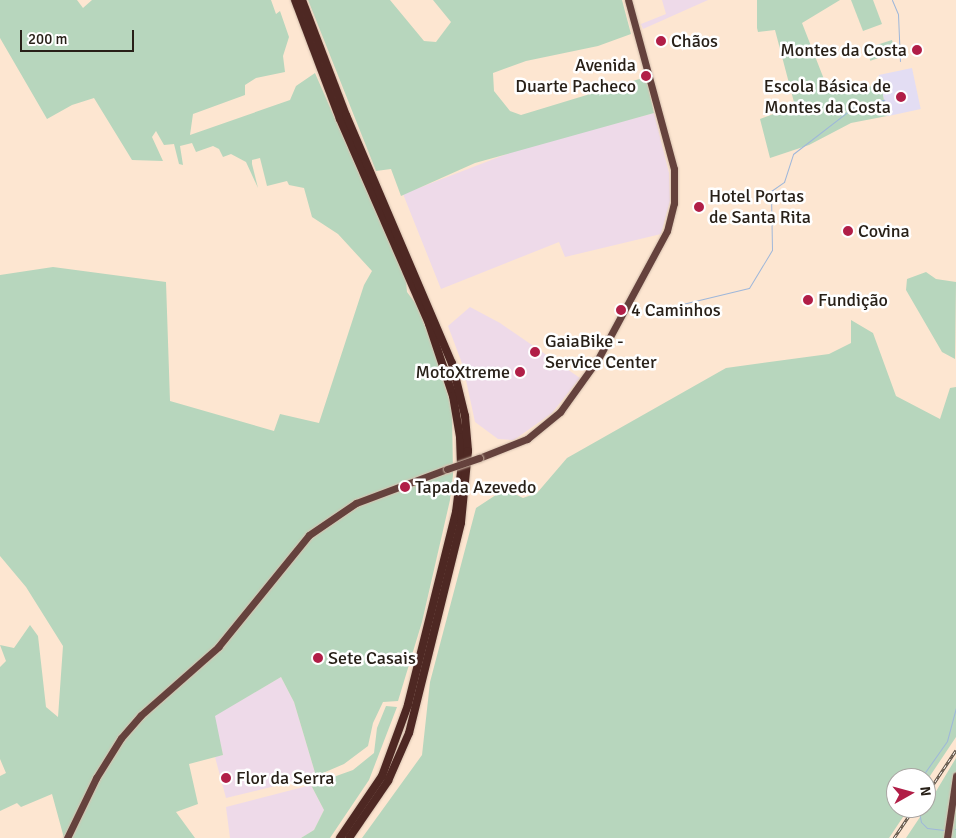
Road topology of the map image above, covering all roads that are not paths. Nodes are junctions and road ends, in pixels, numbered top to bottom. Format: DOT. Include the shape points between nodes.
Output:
graph roads {
  1 [pos="295,0"];
  2 [pos="302,0"];
  3 [pos="628,0"];
  4 [pos="956,776"];
  5 [pos="67,838"];
  6 [pos="340,838"];
  7 [pos="349,838"];
  8 [pos="947,838"];
  1 -- 6 [label="highway" via="340,119 432,333 453,396 460,437 456,512 408,706 382,776"];
  2 -- 7 [label="highway" via="346,115 452,363 465,416 468,451 461,523 408,733 388,781"];
  3 -- 5 [label="main road, bridge" via="674,169 674,203 667,231 598,359 564,408 526,439 356,503 309,535 218,647 141,715 121,738 96,778"];
  4 -- 8 [label="main road"];
}
